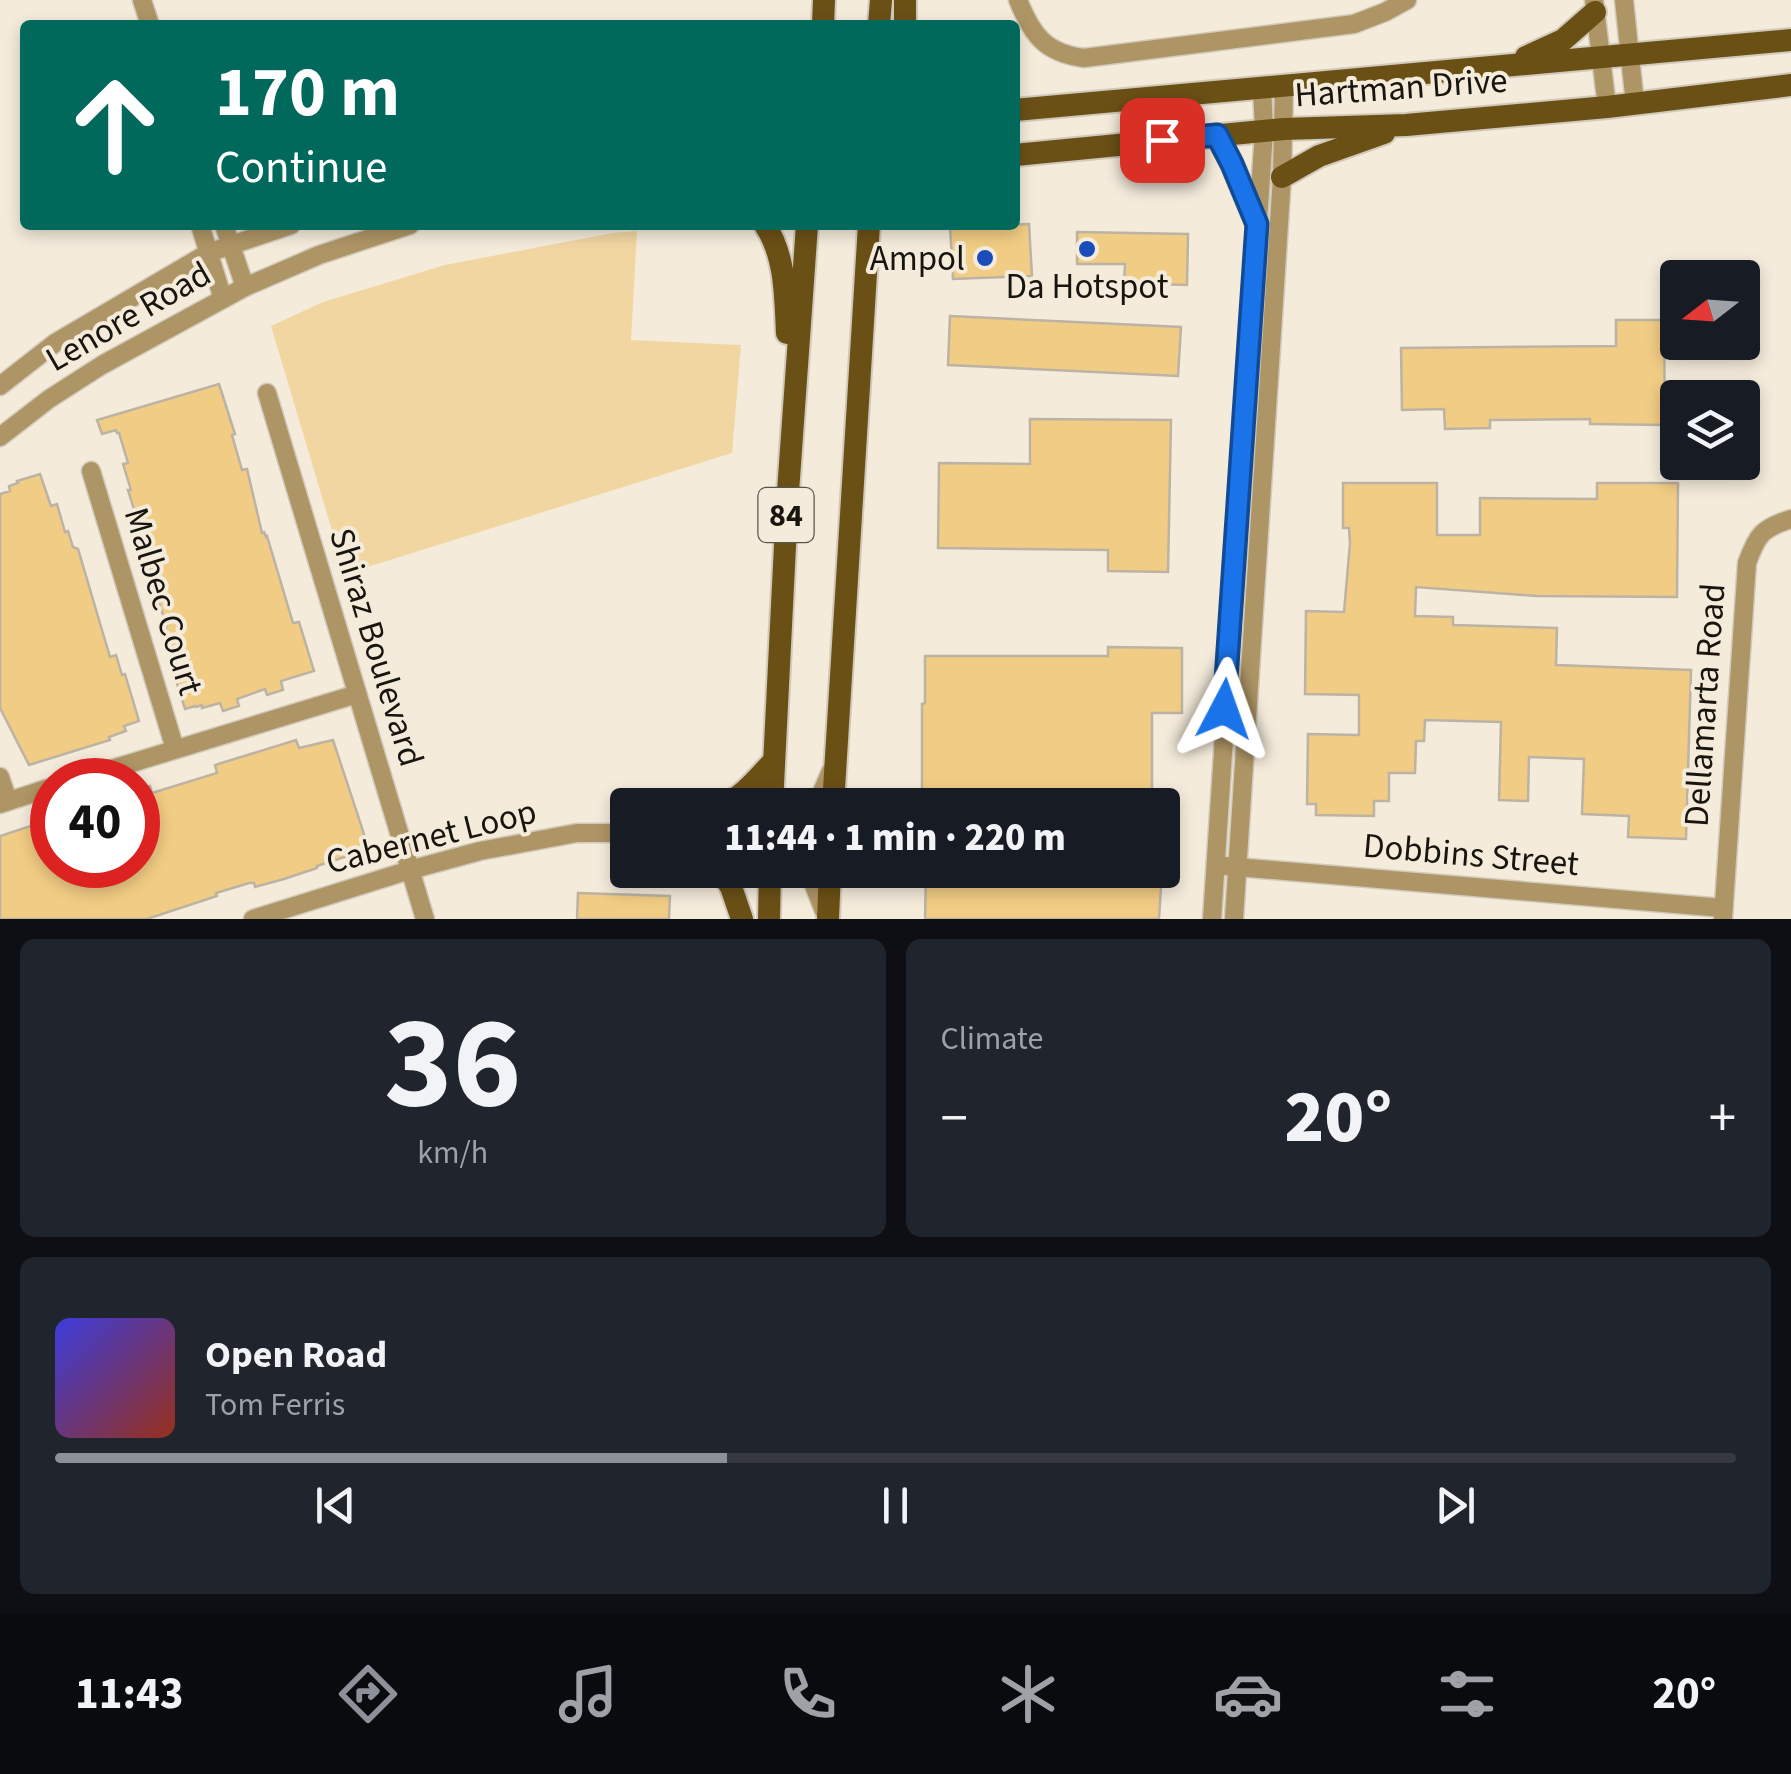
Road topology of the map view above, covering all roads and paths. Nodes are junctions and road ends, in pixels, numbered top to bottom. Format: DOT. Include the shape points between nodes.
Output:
graph roads {
  1 [pos="1018,0"];
  2 [pos="1407,0"];
  3 [pos="1624,0"];
  4 [pos="1595,6"];
  5 [pos="1791,40"];
  6 [pos="1630,54"];
  7 [pos="1602,57"];
  8 [pos="1509,65"];
  9 [pos="1791,85"];
  10 [pos="1273,86"];
  11 [pos="1635,104"];
  12 [pos="1607,107"];
  13 [pos="1020,110"];
  14 [pos="1406,126"];
  15 [pos="1274,130"];
  16 [pos="1217,135"];
  17 [pos="1135,143"];
  18 [pos="1020,155"];
  19 [pos="1020,170"];
  20 [pos="1282,177"];
  21 [pos="1257,224"];
  22 [pos="201,230"];
  23 [pos="226,230"];
  24 [pos="277,230"];
  25 [pos="395,230"];
  26 [pos="768,230"];
  27 [pos="808,230"];
  28 [pos="869,230"];
  29 [pos="880,230"];
  30 [pos="231,246"];
  31 [pos="208,253"];
  32 [pos="868,256"];
  33 [pos="245,286"];
  34 [pos="223,298"];
  35 [pos="0,386"];
  36 [pos="266,393"];
  37 [pos="0,436"];
  38 [pos="92,471"];
  39 [pos="786,506"];
  40 [pos="1791,519"];
  41 [pos="357,694"];
  42 [pos="175,749"];
  43 [pos="146,758"];
  44 [pos="774,761"];
  45 [pos="835,762"];
  46 [pos="0,777"];
  47 [pos="747,788"];
  48 [pos="773,788"];
  49 [pos="824,788"];
  50 [pos="834,788"];
  51 [pos="30,794"];
  52 [pos="4,802"];
  53 [pos="610,833"];
  54 [pos="1214,864"];
  55 [pos="1236,866"];
  56 [pos="410,870"];
  57 [pos="730,888"];
  58 [pos="770,888"];
  59 [pos="815,888"];
  60 [pos="829,888"];
  61 [pos="1723,913"];
  62 [pos="253,919"];
  63 [pos="425,919"];
  64 [pos="742,919"];
  65 [pos="769,919"];
  66 [pos="828,919"];
  67 [pos="1212,919"];
  68 [pos="1234,919"];
  1 -- 2 [label="street" via="1045,44 1084,58 1354,24"];
  3 -- 6 [label="street"];
  4 -- 7 [label="street"];
  4 -- 8 [label="main road" via="1563,40"];
  5 -- 6 [label="main road, Hartman Drive"];
  6 -- 7 [label="main road, Hartman Drive"];
  6 -- 11 [label="street"];
  7 -- 8 [label="main road, Hartman Drive"];
  7 -- 12 [label="street"];
  8 -- 10 [label="main road, Hartman Drive"];
  9 -- 11 [label="main road, Hartman Drive"];
  10 -- 13 [label="main road, Hartman Drive"];
  10 -- 15 [label="street"];
  11 -- 12 [label="main road, Hartman Drive"];
  12 -- 14 [label="main road, Hartman Drive"];
  14 -- 15 [label="main road, Hartman Drive"];
  14 -- 20 [label="main road" via="1319,156"];
  15 -- 16 [label="main road, Hartman Drive"];
  15 -- 20 [label="street"];
  15 -- 21 [label="street"];
  16 -- 17 [label="main road, Hartman Drive"];
  16 -- 21 [label="main road"];
  17 -- 18 [label="main road, Hartman Drive"];
  17 -- 19 [label="main road"];
  20 -- 55 [label="street"];
  21 -- 54 [label="street"];
  22 -- 31 [label="street"];
  23 -- 30 [label="street"];
  24 -- 30 [label="street, Lenore Road"];
  25 -- 33 [label="street, Lenore Road"];
  26 -- 39 [label="main road" via="785,290"];
  27 -- 39 [label="main road, 84"];
  28 -- 32 [label="main road, 84"];
  29 -- 32 [label="main road"];
  30 -- 31 [label="street, Lenore Road"];
  30 -- 33 [label="street"];
  31 -- 34 [label="street"];
  31 -- 35 [label="street, Lenore Road" via="55,343"];
  32 -- 45 [label="main road, 84"];
  33 -- 34 [label="street, Lenore Road"];
  34 -- 37 [label="street, Lenore Road" via="49,398"];
  36 -- 41 [label="street, Shiraz Boulevard"];
  38 -- 42 [label="street, Malbec Court"];
  39 -- 44 [label="main road, 84"];
  40 -- 61 [label="street, Dellamarta Road" via="1765,529 1746,563"];
  41 -- 42 [label="street"];
  41 -- 56 [label="street, Shiraz Boulevard"];
  42 -- 43 [label="street"];
  44 -- 47 [label="main road"];
  44 -- 48 [label="main road, 84"];
  45 -- 49 [label="street"];
  45 -- 50 [label="main road, 84"];
  46 -- 52 [label="street"];
  51 -- 52 [label="street"];
  53 -- 56 [label="street, Cabernet Loop" via="577,833"];
  54 -- 55 [label="street, Dobbins Street"];
  54 -- 67 [label="street"];
  55 -- 61 [label="street, Dobbins Street"];
  55 -- 68 [label="street"];
  56 -- 62 [label="street, Cabernet Loop"];
  56 -- 63 [label="street, Shiraz Boulevard"];
  57 -- 64 [label="main road"];
  58 -- 65 [label="main road"];
  59 -- 66 [label="street"];
  60 -- 66 [label="main road"];
}
